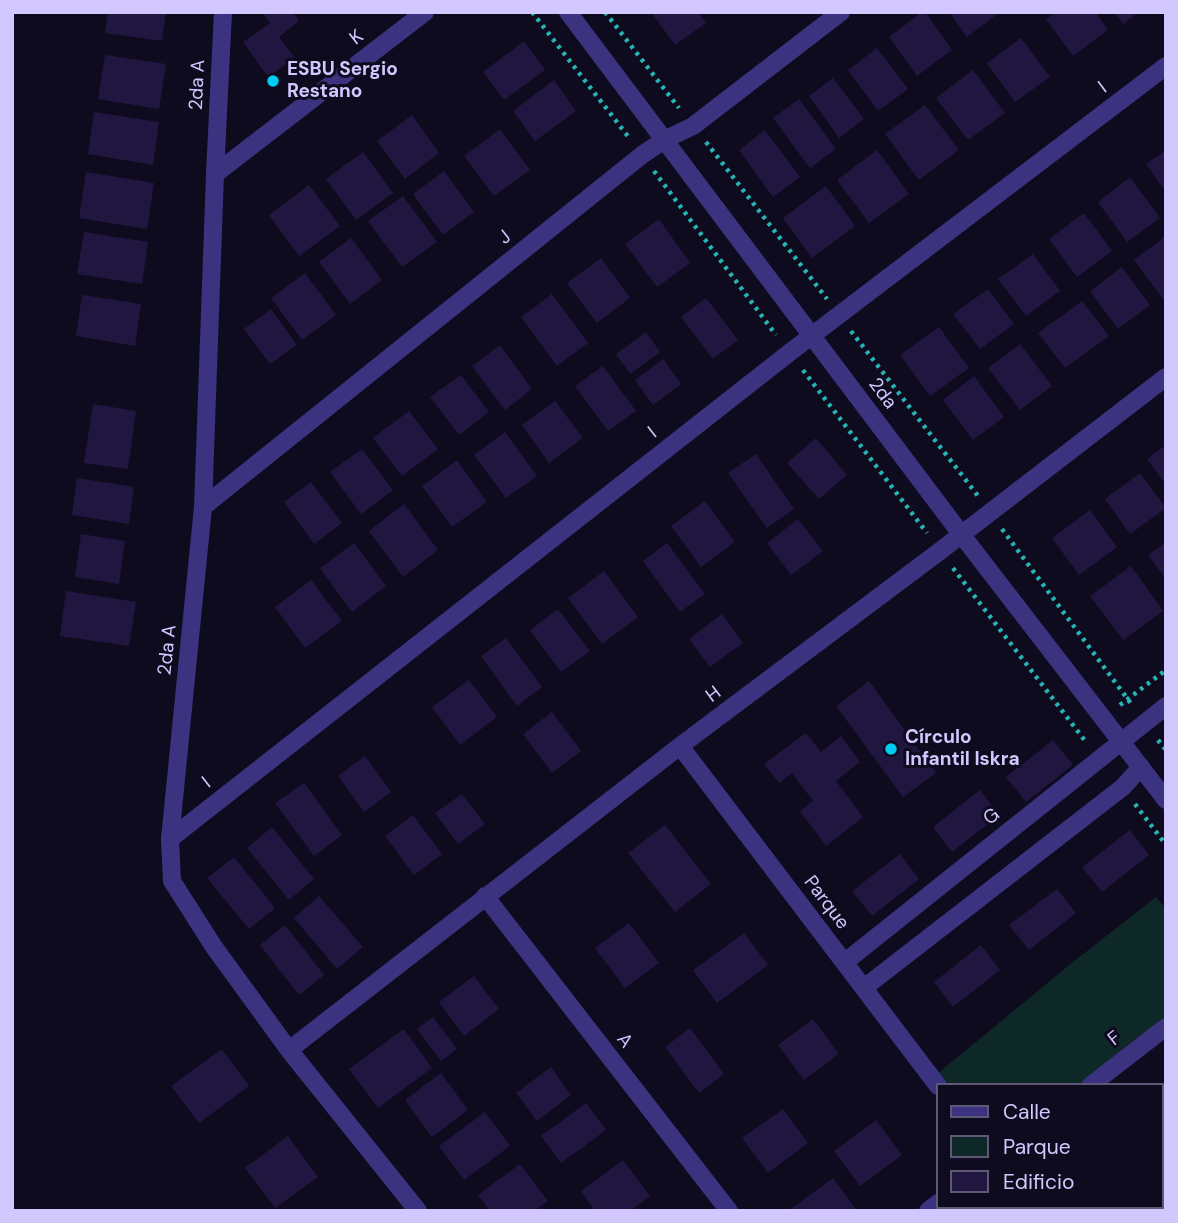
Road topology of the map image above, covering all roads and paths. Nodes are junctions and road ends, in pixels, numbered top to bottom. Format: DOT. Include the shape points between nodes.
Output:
graph roads {
  1 [pos="223,12"];
  2 [pos="425,12"];
  3 [pos="532,12"];
  4 [pos="568,12"];
  5 [pos="605,12"];
  6 [pos="841,12"];
  7 [pos="1166,66"];
  8 [pos="693,126"];
  9 [pos="664,140"];
  10 [pos="642,155"];
  11 [pos="215,174"];
  12 [pos="839,315"];
  13 [pos="812,335"];
  14 [pos="789,353"];
  15 [pos="1166,377"];
  16 [pos="203,507"];
  17 [pos="990,512"];
  18 [pos="961,534"];
  19 [pos="940,551"];
  20 [pos="1166,670"];
  21 [pos="1128,699"];
  22 [pos="1166,706"];
  23 [pos="1102,718"];
  24 [pos="1145,722"];
  25 [pos="1121,741"];
  26 [pos="680,746"];
  27 [pos="1166,750"];
  28 [pos="1100,759"];
  29 [pos="1141,766"];
  30 [pos="1123,787"];
  31 [pos="1166,800"];
  32 [pos="170,838"];
  33 [pos="1166,845"];
  34 [pos="485,896"];
  35 [pos="845,962"];
  36 [pos="864,987"];
  37 [pos="1166,1027"];
  38 [pos="289,1049"];
  39 [pos="936,1083"];
  40 [pos="1094,1083"];
  41 [pos="418,1211"];
  42 [pos="729,1211"];
  1 -- 11 [label="street, 2da A"];
  2 -- 11 [label="street, K"];
  3 -- 10 [label="path"];
  4 -- 9 [label="street, 2da"];
  5 -- 8 [label="path"];
  6 -- 8 [label="street, J"];
  7 -- 12 [label="street, I"];
  8 -- 9 [label="street, J"];
  8 -- 12 [label="path"];
  9 -- 10 [label="street, J"];
  9 -- 13 [label="street, 2da"];
  10 -- 14 [label="path"];
  10 -- 16 [label="street, J"];
  11 -- 16 [label="street, 2da A"];
  12 -- 13 [label="street, I"];
  12 -- 17 [label="path"];
  13 -- 14 [label="street, I"];
  13 -- 18 [label="street, 2da"];
  14 -- 19 [label="path"];
  14 -- 32 [label="street, I"];
  15 -- 17 [label="street, H"];
  16 -- 32 [label="street, 2da A"];
  17 -- 18 [label="street, H"];
  17 -- 21 [label="path"];
  18 -- 19 [label="street, H"];
  18 -- 23 [label="street, 2da"];
  19 -- 26 [label="street, H"];
  19 -- 28 [label="path"];
  20 -- 21 [label="path"];
  21 -- 23 [label="path"];
  21 -- 24 [label="path"];
  22 -- 24 [label="street, G"];
  23 -- 25 [label="street, 2da"];
  24 -- 25 [label="street, G"];
  24 -- 27 [label="path"];
  25 -- 28 [label="street, G"];
  25 -- 29 [label="street, 2da"];
  26 -- 34 [label="street, H"];
  26 -- 35 [label="street, Parque"];
  28 -- 35 [label="street, G"];
  29 -- 30 [label="street"];
  29 -- 31 [label="street, 2da"];
  30 -- 33 [label="path"];
  30 -- 36 [label="street"];
  32 -- 38 [label="street, 2da A" via="172,881"];
  34 -- 38 [label="street, H"];
  34 -- 42 [label="street, A"];
  35 -- 36 [label="street, Parque"];
  36 -- 39 [label="street, Parque"];
  37 -- 40 [label="street, F"];
  38 -- 41 [label="street, 2da A"];
}
